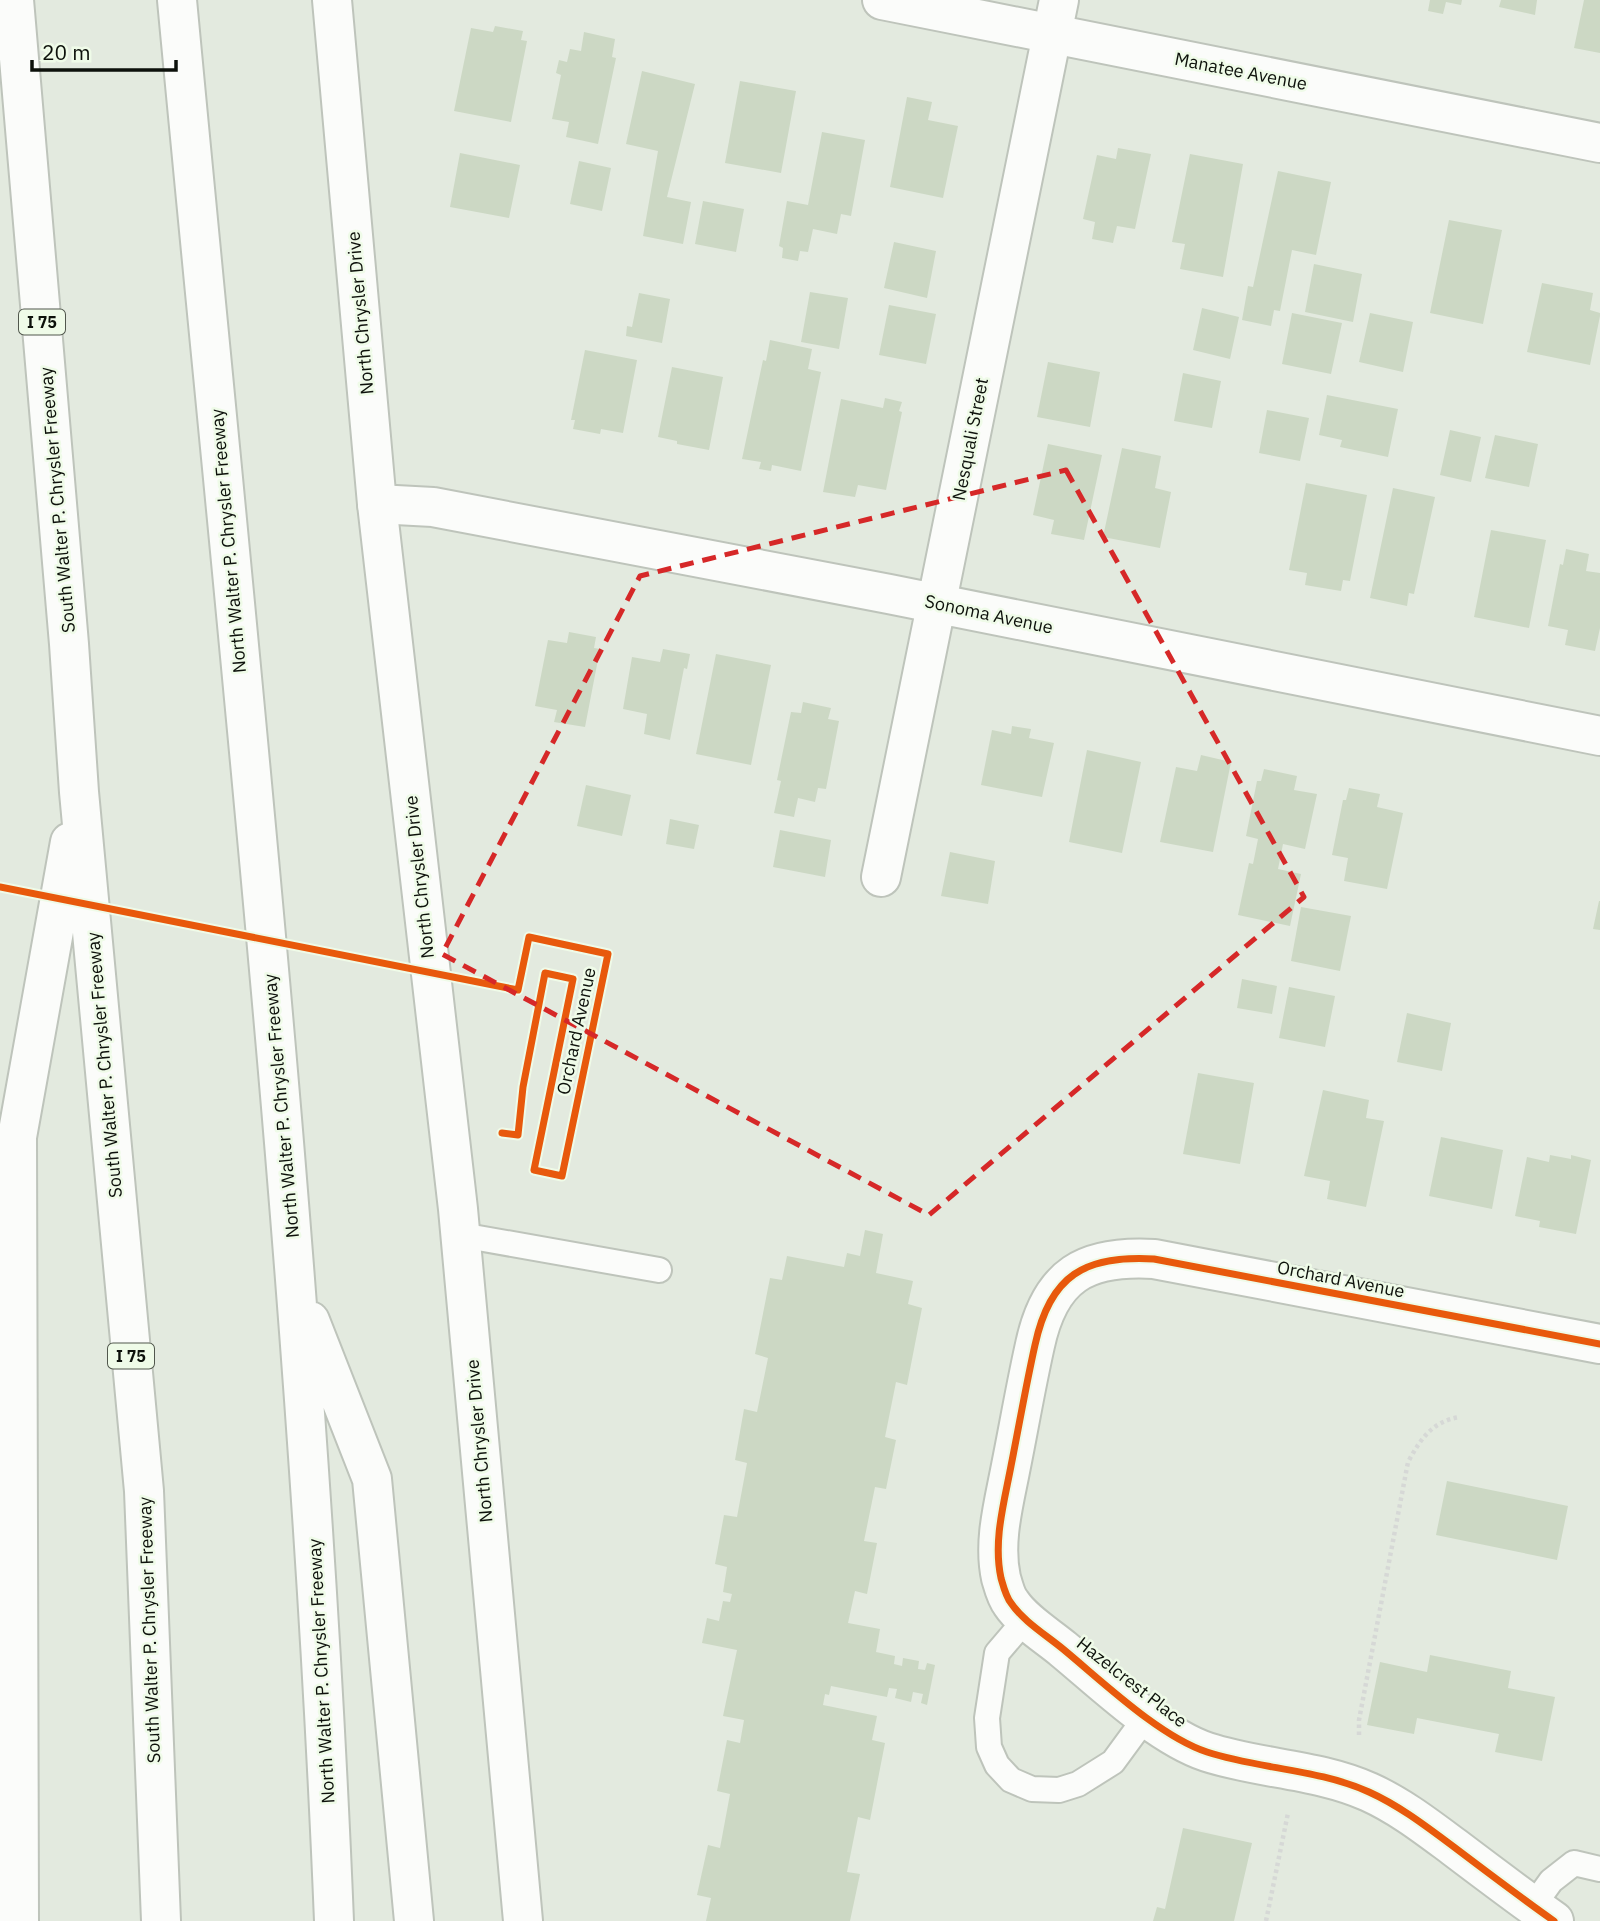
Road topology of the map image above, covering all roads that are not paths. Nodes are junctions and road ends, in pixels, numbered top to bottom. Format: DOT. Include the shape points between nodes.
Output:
graph roads {
  1 [pos="14,0"];
  2 [pos="177,0"];
  3 [pos="332,0"];
  4 [pos="882,0"];
  5 [pos="1055,17"];
  6 [pos="1600,143"];
  7 [pos="377,503"];
  8 [pos="937,603"];
  9 [pos="1600,736"];
  10 [pos="79,792"];
  11 [pos="881,877"];
  12 [pos="461,1235"];
  13 [pos="659,1270"];
  14 [pos="1077,1272"];
  15 [pos="297,1287"];
  16 [pos="1600,1344"];
  17 [pos="1026,1619"];
  18 [pos="1146,1717"];
  19 [pos="1600,1869"];
  20 [pos="1543,1913"];
  21 [pos="19,1921"];
  22 [pos="161,1921"];
  23 [pos="334,1921"];
  24 [pos="414,1921"];
  25 [pos="523,1921"];
  1 -- 10 [label="main road, South Walter P. Chrysler Freeway / I 75"];
  2 -- 15 [label="main road, North Walter P. Chrysler Freeway"];
  3 -- 7 [label="main road, North Chrysler Drive"];
  4 -- 5 [label="main road, Manatee Avenue"];
  5 -- 6 [label="main road, Manatee Avenue"];
  5 -- 8 [label="main road, Nesquali Street"];
  7 -- 8 [label="main road, Sonoma Avenue" via="433,507"];
  7 -- 12 [label="main road, North Chrysler Drive"];
  8 -- 9 [label="main road, Sonoma Avenue"];
  8 -- 11 [label="main road, Nesquali Street"];
  10 -- 21 [label="main road" via="18,1137"];
  10 -- 22 [label="main road, South Walter P. Chrysler Freeway / I 75" via="144,1491"];
  12 -- 13 [label="lane"];
  12 -- 25 [label="main road, North Chrysler Drive"];
  14 -- 16 [label="main road, Orchard Avenue" via="1099,1262 1154,1259"];
  14 -- 17 [label="main road, Hazelcrest Place" via="1060,1285 1039,1326 997,1541 1001,1579 1010,1602"];
  15 -- 23 [label="main road, North Walter P. Chrysler Freeway"];
  15 -- 24 [label="main road" via="372,1479"];
  17 -- 18 [label="main road, Hazelcrest Place"];
  17 -- 18 [label="lane, Hazelcrest Place" via="998,1653 987,1718 989,1747 997,1765 1012,1780 1032,1789 1059,1790 1078,1784 1113,1762"];
  18 -- 20 [label="main road, Hazelcrest Place" via="1206,1752 1367,1791 1406,1812"];
  19 -- 20 [label="lane" via="1574,1863 1551,1881"];
}
